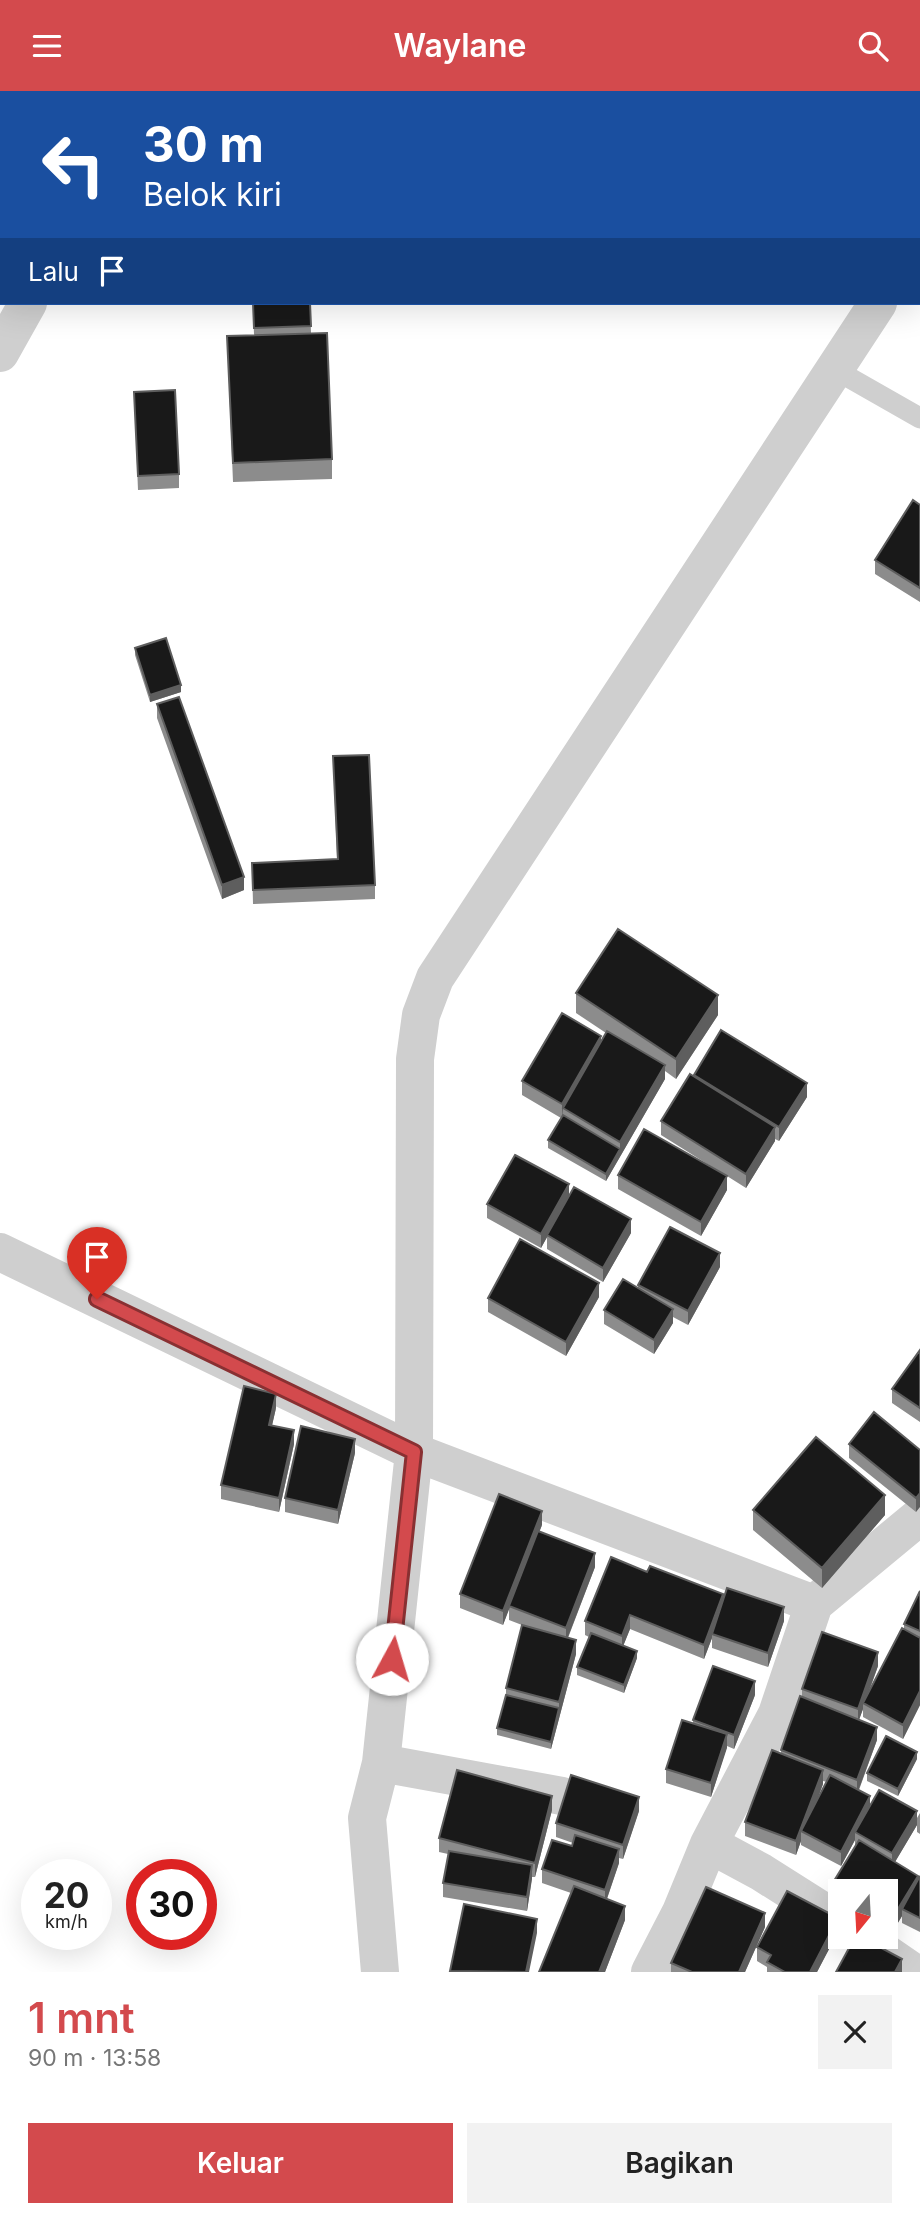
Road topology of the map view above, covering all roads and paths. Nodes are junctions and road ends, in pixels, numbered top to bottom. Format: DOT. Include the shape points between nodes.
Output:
graph roads {
  1 [pos="27,305"];
  2 [pos="877,305"];
  3 [pos="0,353"];
  4 [pos="834,369"];
  5 [pos="920,418"];
  6 [pos="0,1252"];
  7 [pos="414,1452"];
  8 [pos="920,1516"];
  9 [pos="814,1604"];
  10 [pos="381,1763"];
  11 [pos="562,1796"];
  12 [pos="709,1844"];
  13 [pos="828,1914"];
  14 [pos="879,1949"];
  15 [pos="380,1972"];
  16 [pos="650,1972"];
  17 [pos="913,1972"];
  1 -- 3 [label="street"];
  2 -- 4 [label="street"];
  4 -- 5 [label="lane"];
  4 -- 7 [label="street" via="435,978 421,1015 415,1059"];
  6 -- 7 [label="street"];
  7 -- 9 [label="street"];
  7 -- 10 [label="street"];
  8 -- 9 [label="street"];
  9 -- 12 [label="street" via="777,1714"];
  10 -- 11 [label="street"];
  10 -- 15 [label="street" via="367,1818"];
  12 -- 13 [label="street"];
  12 -- 16 [label="street"];
  14 -- 17 [label="street"];
}
